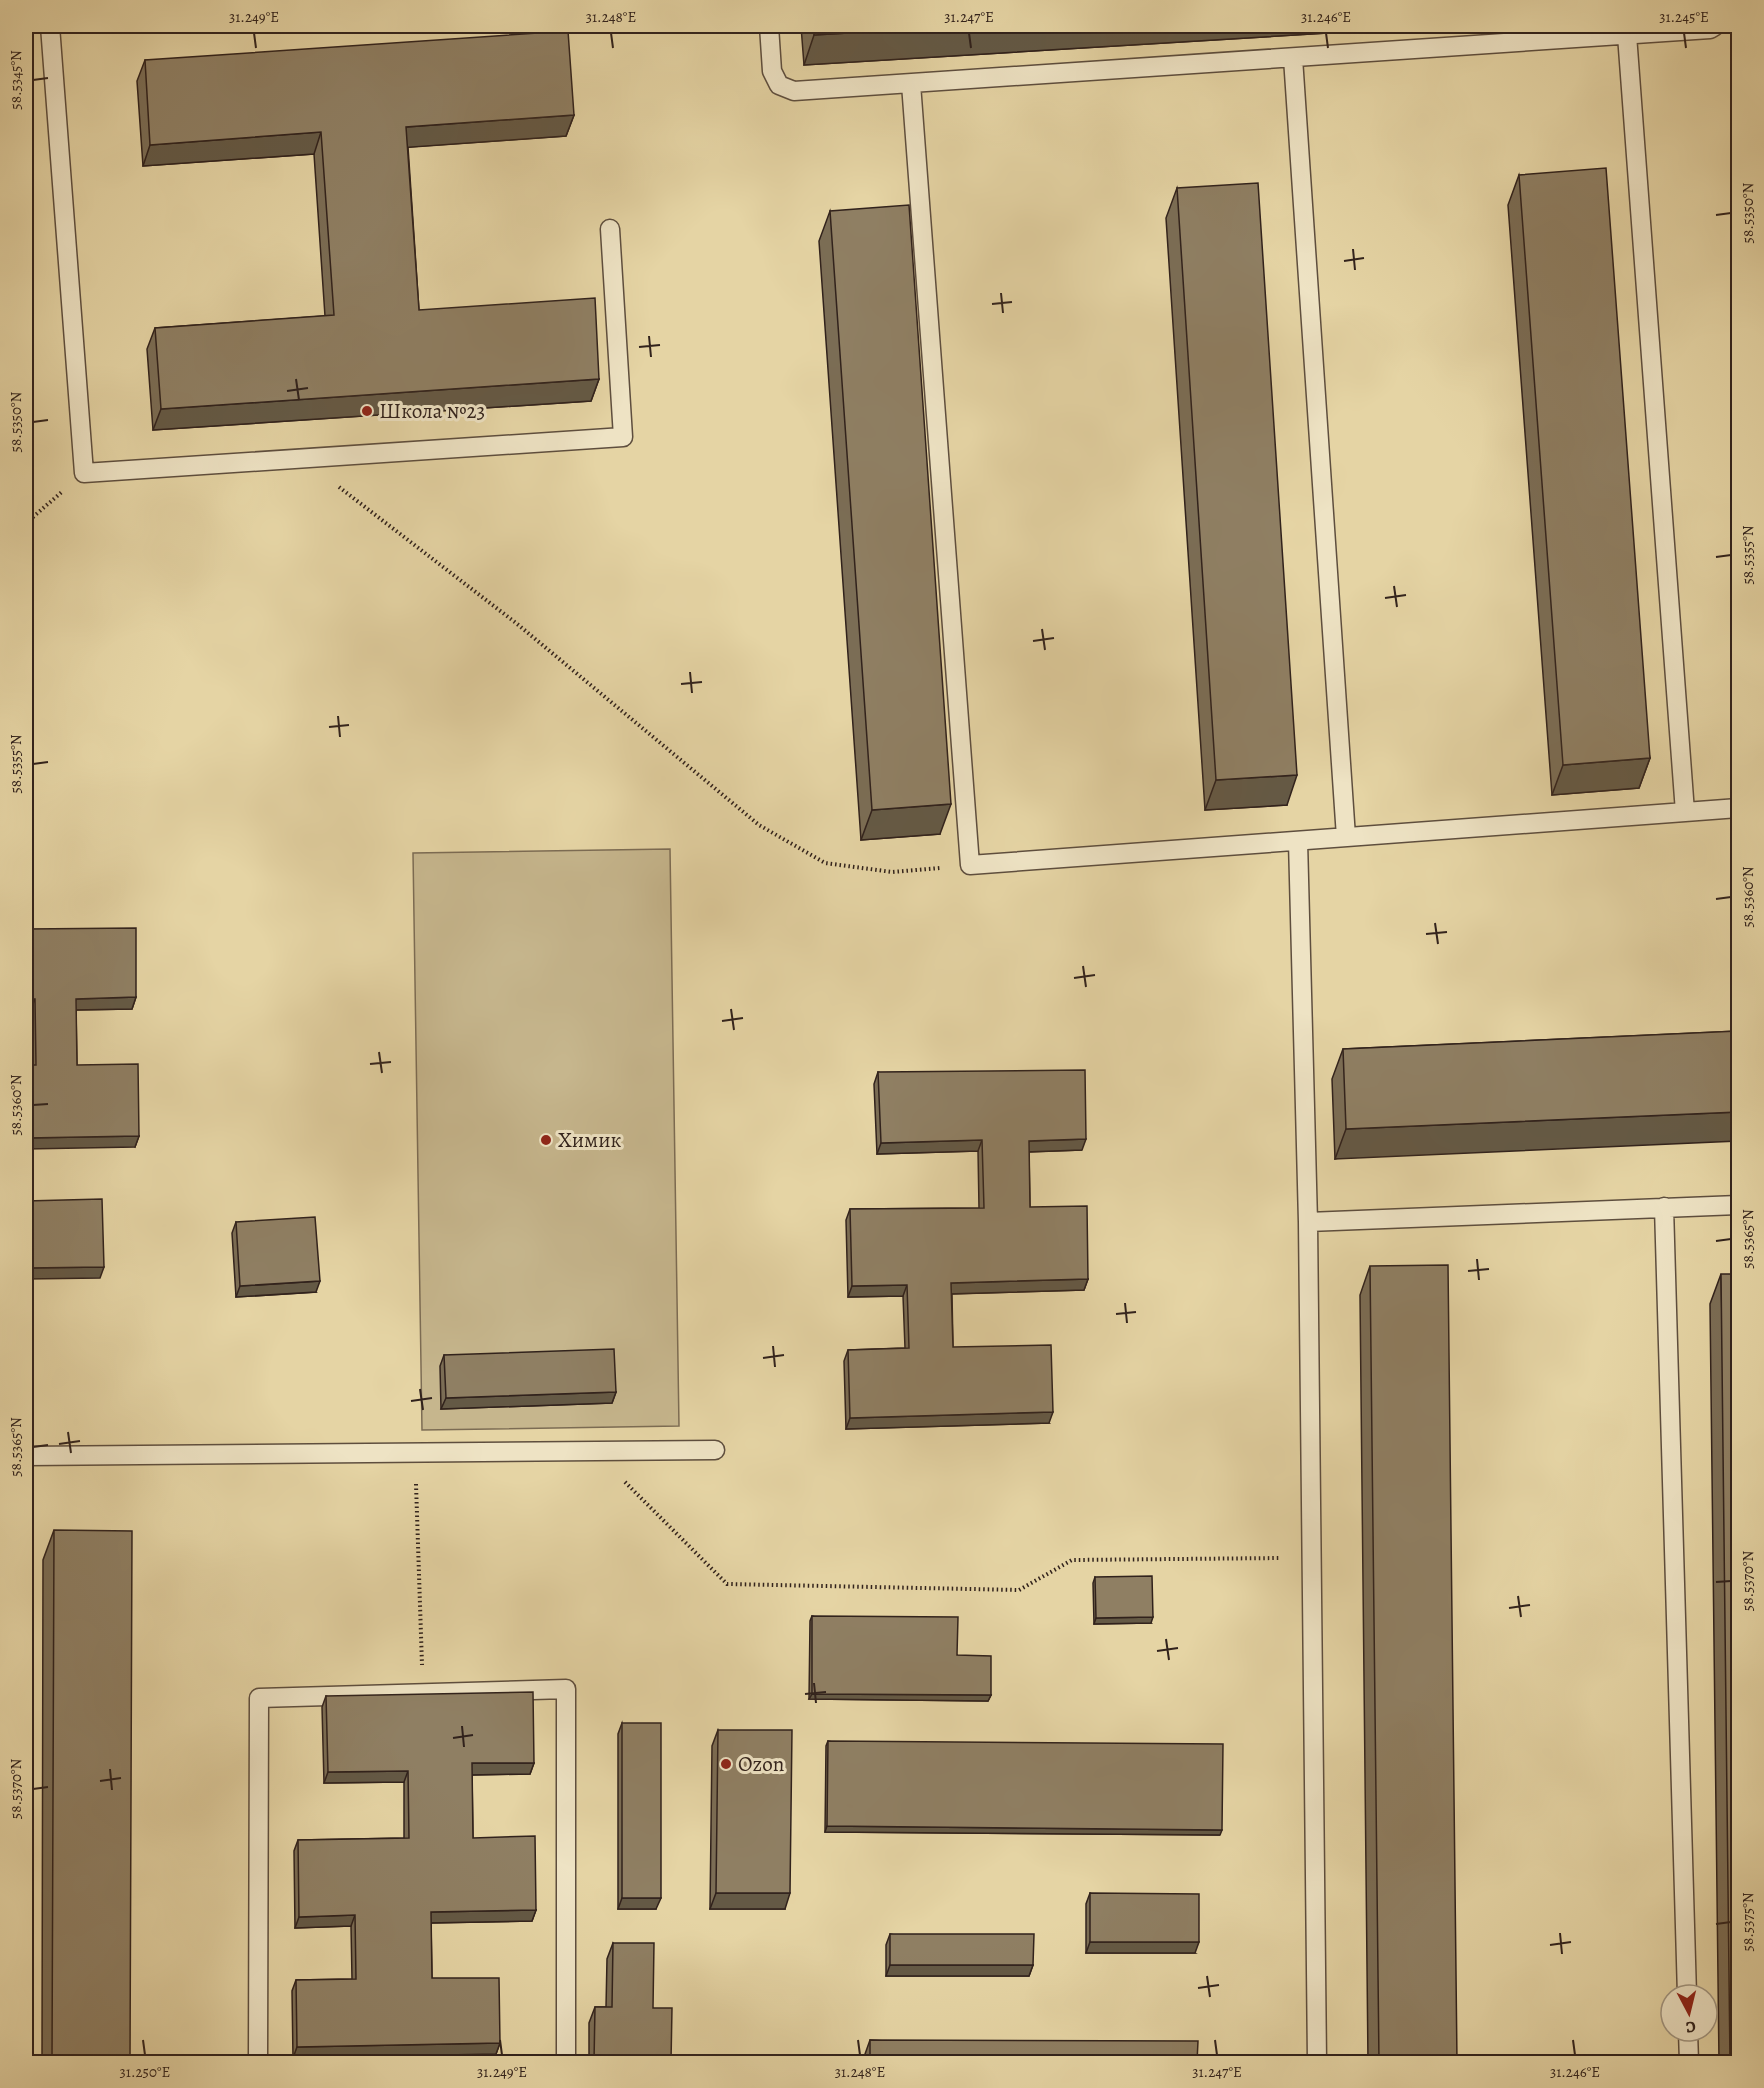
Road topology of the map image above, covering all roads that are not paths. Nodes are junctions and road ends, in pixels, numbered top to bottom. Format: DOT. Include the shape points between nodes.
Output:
graph roads {
  1 [pos="50,26"];
  2 [pos="769,26"];
  3 [pos="1715,26"];
  4 [pos="1627,35"];
  5 [pos="1293,58"];
  6 [pos="911,84"];
  7 [pos="610,229"];
  8 [pos="1738,808"];
  9 [pos="1685,812"];
  10 [pos="1346,837"];
  11 [pos="1298,841"];
  12 [pos="1738,1204"];
  13 [pos="1664,1207"];
  14 [pos="1308,1222"];
  15 [pos="715,1450"];
  16 [pos="26,1456"];
  17 [pos="1687,1983"];
  18 [pos="1688,2043"];
  19 [pos="258,2062"];
  20 [pos="566,2062"];
  21 [pos="1317,2062"];
  22 [pos="1689,2062"];
  1 -- 7 [label="lane" via="84,473 623,437"];
  2 -- 6 [label="lane" via="772,71 779,85 794,91"];
  3 -- 4 [label="lane"];
  4 -- 5 [label="lane"];
  4 -- 9 [label="lane"];
  5 -- 6 [label="lane"];
  5 -- 10 [label="lane"];
  6 -- 11 [label="lane" via="970,865"];
  8 -- 9 [label="lane"];
  9 -- 10 [label="lane"];
  10 -- 11 [label="lane"];
  11 -- 14 [label="lane"];
  12 -- 13 [label="lane"];
  13 -- 14 [label="lane"];
  13 -- 17 [label="lane"];
  14 -- 21 [label="lane"];
  15 -- 16 [label="lane"];
  18 -- 22 [label="lane"];
  19 -- 20 [label="lane" via="258,1698 566,1689"];
}
